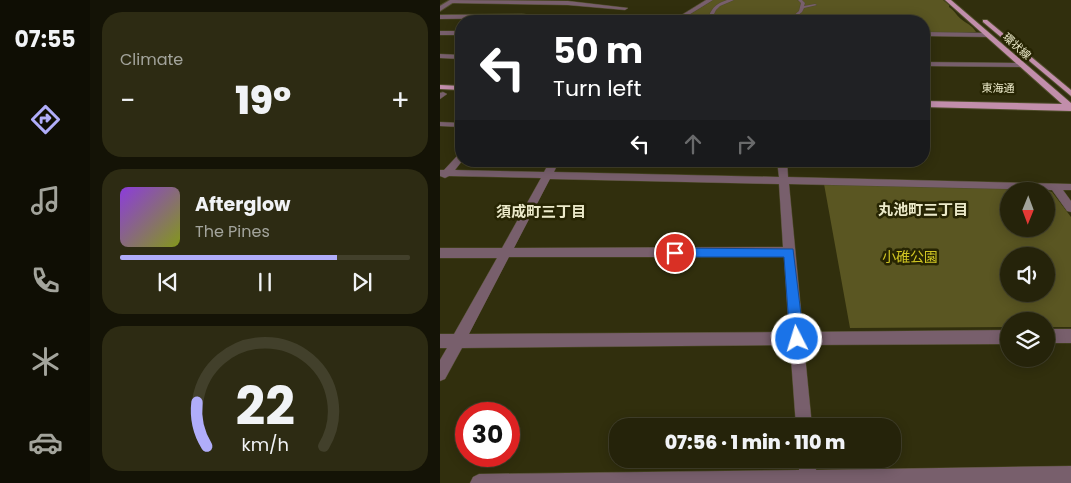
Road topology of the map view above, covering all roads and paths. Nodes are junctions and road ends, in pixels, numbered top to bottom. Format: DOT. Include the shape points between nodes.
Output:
graph roads {
  1 [pos="710,0"];
  2 [pos="732,0"];
  3 [pos="801,0"];
  4 [pos="948,0"];
  5 [pos="960,0"];
  6 [pos="452,1"];
  7 [pos="487,1"];
  8 [pos="515,1"];
  9 [pos="541,1"];
  10 [pos="815,5"];
  11 [pos="803,7"];
  12 [pos="625,8"];
  13 [pos="440,9"];
  14 [pos="975,12"];
  15 [pos="524,15"];
  16 [pos="685,15"];
  17 [pos="711,15"];
  18 [pos="799,15"];
  19 [pos="440,17"];
  20 [pos="455,17"];
  21 [pos="982,19"];
  22 [pos="440,33"];
  23 [pos="455,33"];
  24 [pos="930,34"];
  25 [pos="988,35"];
  26 [pos="440,56"];
  27 [pos="455,56"];
  28 [pos="930,64"];
  29 [pos="1022,65"];
  30 [pos="455,90"];
  31 [pos="441,93"];
  32 [pos="455,94"];
  33 [pos="1071,94"];
  34 [pos="930,97"];
  35 [pos="930,104"];
  36 [pos="1069,104"];
  37 [pos="440,124"];
  38 [pos="455,125"];
  39 [pos="455,163"];
  40 [pos="552,167"];
  41 [pos="782,167"];
  42 [pos="442,175"];
  43 [pos="548,175"];
  44 [pos="783,180"];
  45 [pos="1000,185"];
  46 [pos="1055,186"];
  47 [pos="1055,187"];
  48 [pos="1071,187"];
  49 [pos="1071,208"];
  50 [pos="789,252"];
  51 [pos="440,253"];
  52 [pos="504,253"];
  53 [pos="1055,336"];
  54 [pos="1071,336"];
  55 [pos="1000,337"];
  56 [pos="797,339"];
  57 [pos="440,341"];
  58 [pos="458,341"];
  59 [pos="440,374"];
  60 [pos="803,418"];
  61 [pos="808,468"];
  62 [pos="1071,476"];
  63 [pos="809,481"];
  64 [pos="479,483"];
  1 -- 16 [label="street"];
  2 -- 17 [label="street" via="712,10"];
  3 -- 11 [label="street"];
  4 -- 25 [label="main road, 環状線"];
  5 -- 14 [label="main road"];
  6 -- 7 [label="street"];
  6 -- 13 [label="street"];
  7 -- 8 [label="street"];
  8 -- 9 [label="street"];
  9 -- 12 [label="street"];
  9 -- 15 [label="street"];
  10 -- 11 [label="street"];
  11 -- 18 [label="street"];
  19 -- 20 [label="street"];
  21 -- 33 [label="main road, 環状線"];
  22 -- 23 [label="street"];
  24 -- 25 [label="street"];
  25 -- 29 [label="main road, 環状線"];
  26 -- 27 [label="street"];
  28 -- 29 [label="street"];
  29 -- 36 [label="main road, 環状線"];
  30 -- 31 [label="main road"];
  31 -- 32 [label="main road"];
  34 -- 36 [label="main road, 東海通"];
  35 -- 36 [label="main road"];
  37 -- 38 [label="street"];
  39 -- 42 [label="street"];
  40 -- 43 [label="street"];
  41 -- 44 [label="street"];
  42 -- 43 [label="street"];
  43 -- 44 [label="street"];
  43 -- 52 [label="street"];
  44 -- 45 [label="street"];
  44 -- 50 [label="street"];
  46 -- 48 [label="street"];
  47 -- 49 [label="street"];
  50 -- 52 [label="street"];
  50 -- 56 [label="street"];
  51 -- 52 [label="street"];
  52 -- 58 [label="street"];
  53 -- 54 [label="street"];
  55 -- 56 [label="street"];
  56 -- 58 [label="street"];
  56 -- 60 [label="street"];
  57 -- 58 [label="street"];
  58 -- 59 [label="street"];
  61 -- 63 [label="street"];
  62 -- 63 [label="street"];
  63 -- 64 [label="street"];
}
